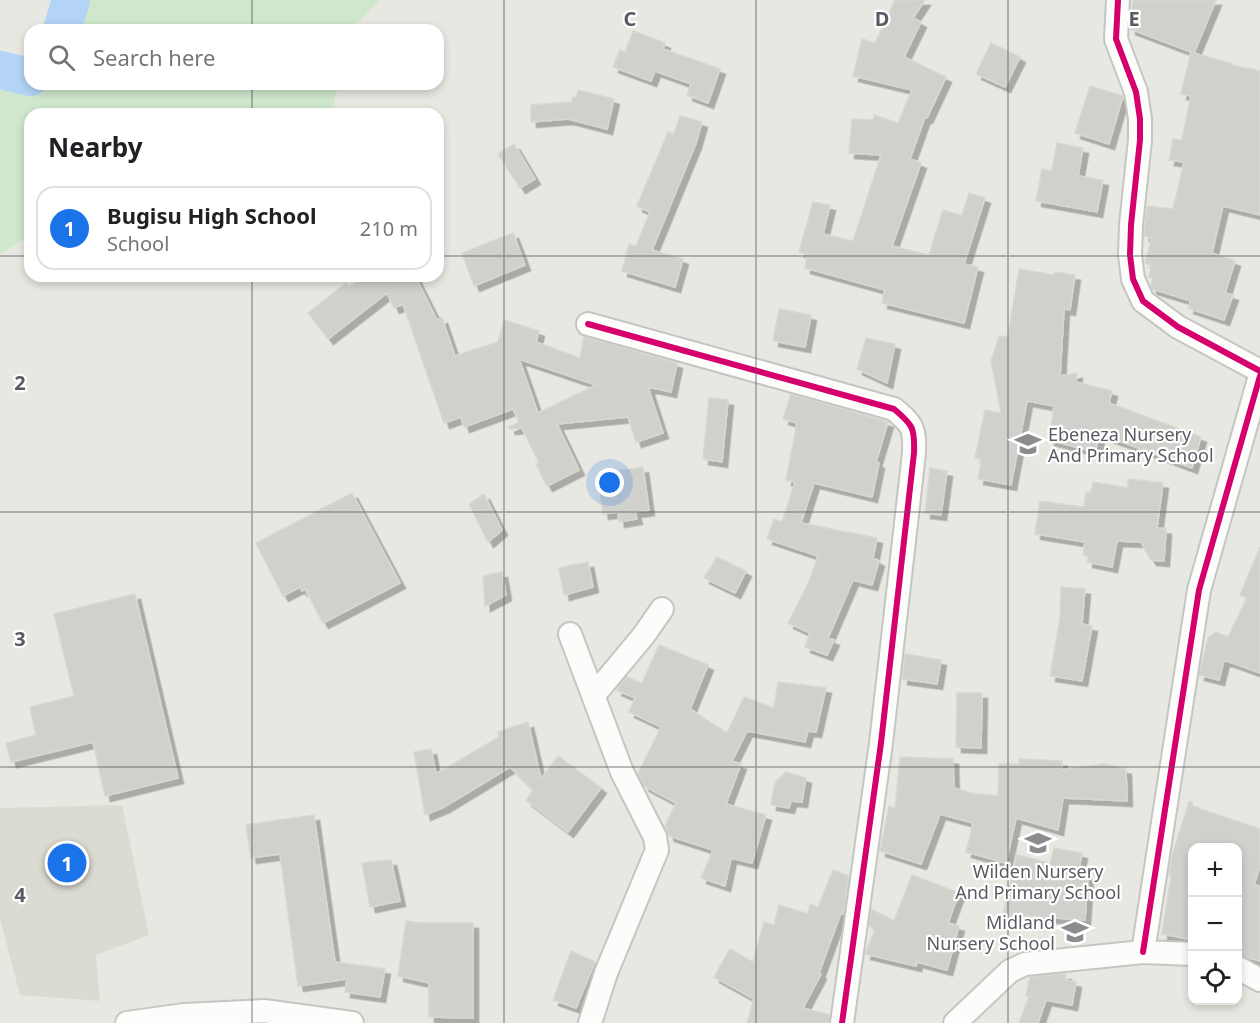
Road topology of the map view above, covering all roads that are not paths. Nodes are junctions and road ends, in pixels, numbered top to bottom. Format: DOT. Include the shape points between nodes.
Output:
graph roads {
  1 [pos="1118,0"];
  2 [pos="588,324"];
  3 [pos="1260,371"];
  4 [pos="1260,376"];
  5 [pos="662,609"];
  6 [pos="570,634"];
  7 [pos="594,695"];
  8 [pos="1143,951"];
  9 [pos="1188,954"];
  10 [pos="1242,970"];
  11 [pos="1260,980"];
  12 [pos="127,1023"];
  13 [pos="352,1023"];
  14 [pos="590,1023"];
  15 [pos="842,1023"];
  16 [pos="955,1023"];
  1 -- 3 [label="street" via="1116,39 1136,92 1140,119 1131,225 1133,279 1143,301 1178,327"];
  2 -- 15 [label="street" via="894,410 910,422 915,437 913,465 881,743"];
  4 -- 8 [label="street" via="1199,590"];
  5 -- 7 [label="street"];
  6 -- 7 [label="street"];
  7 -- 14 [label="street" via="622,772 655,837 657,850 606,973"];
  8 -- 9 [label="street"];
  8 -- 16 [label="street" via="1025,964 1010,971"];
  10 -- 11 [label="street"];
  12 -- 13 [label="street" via="264,1011"];
}
